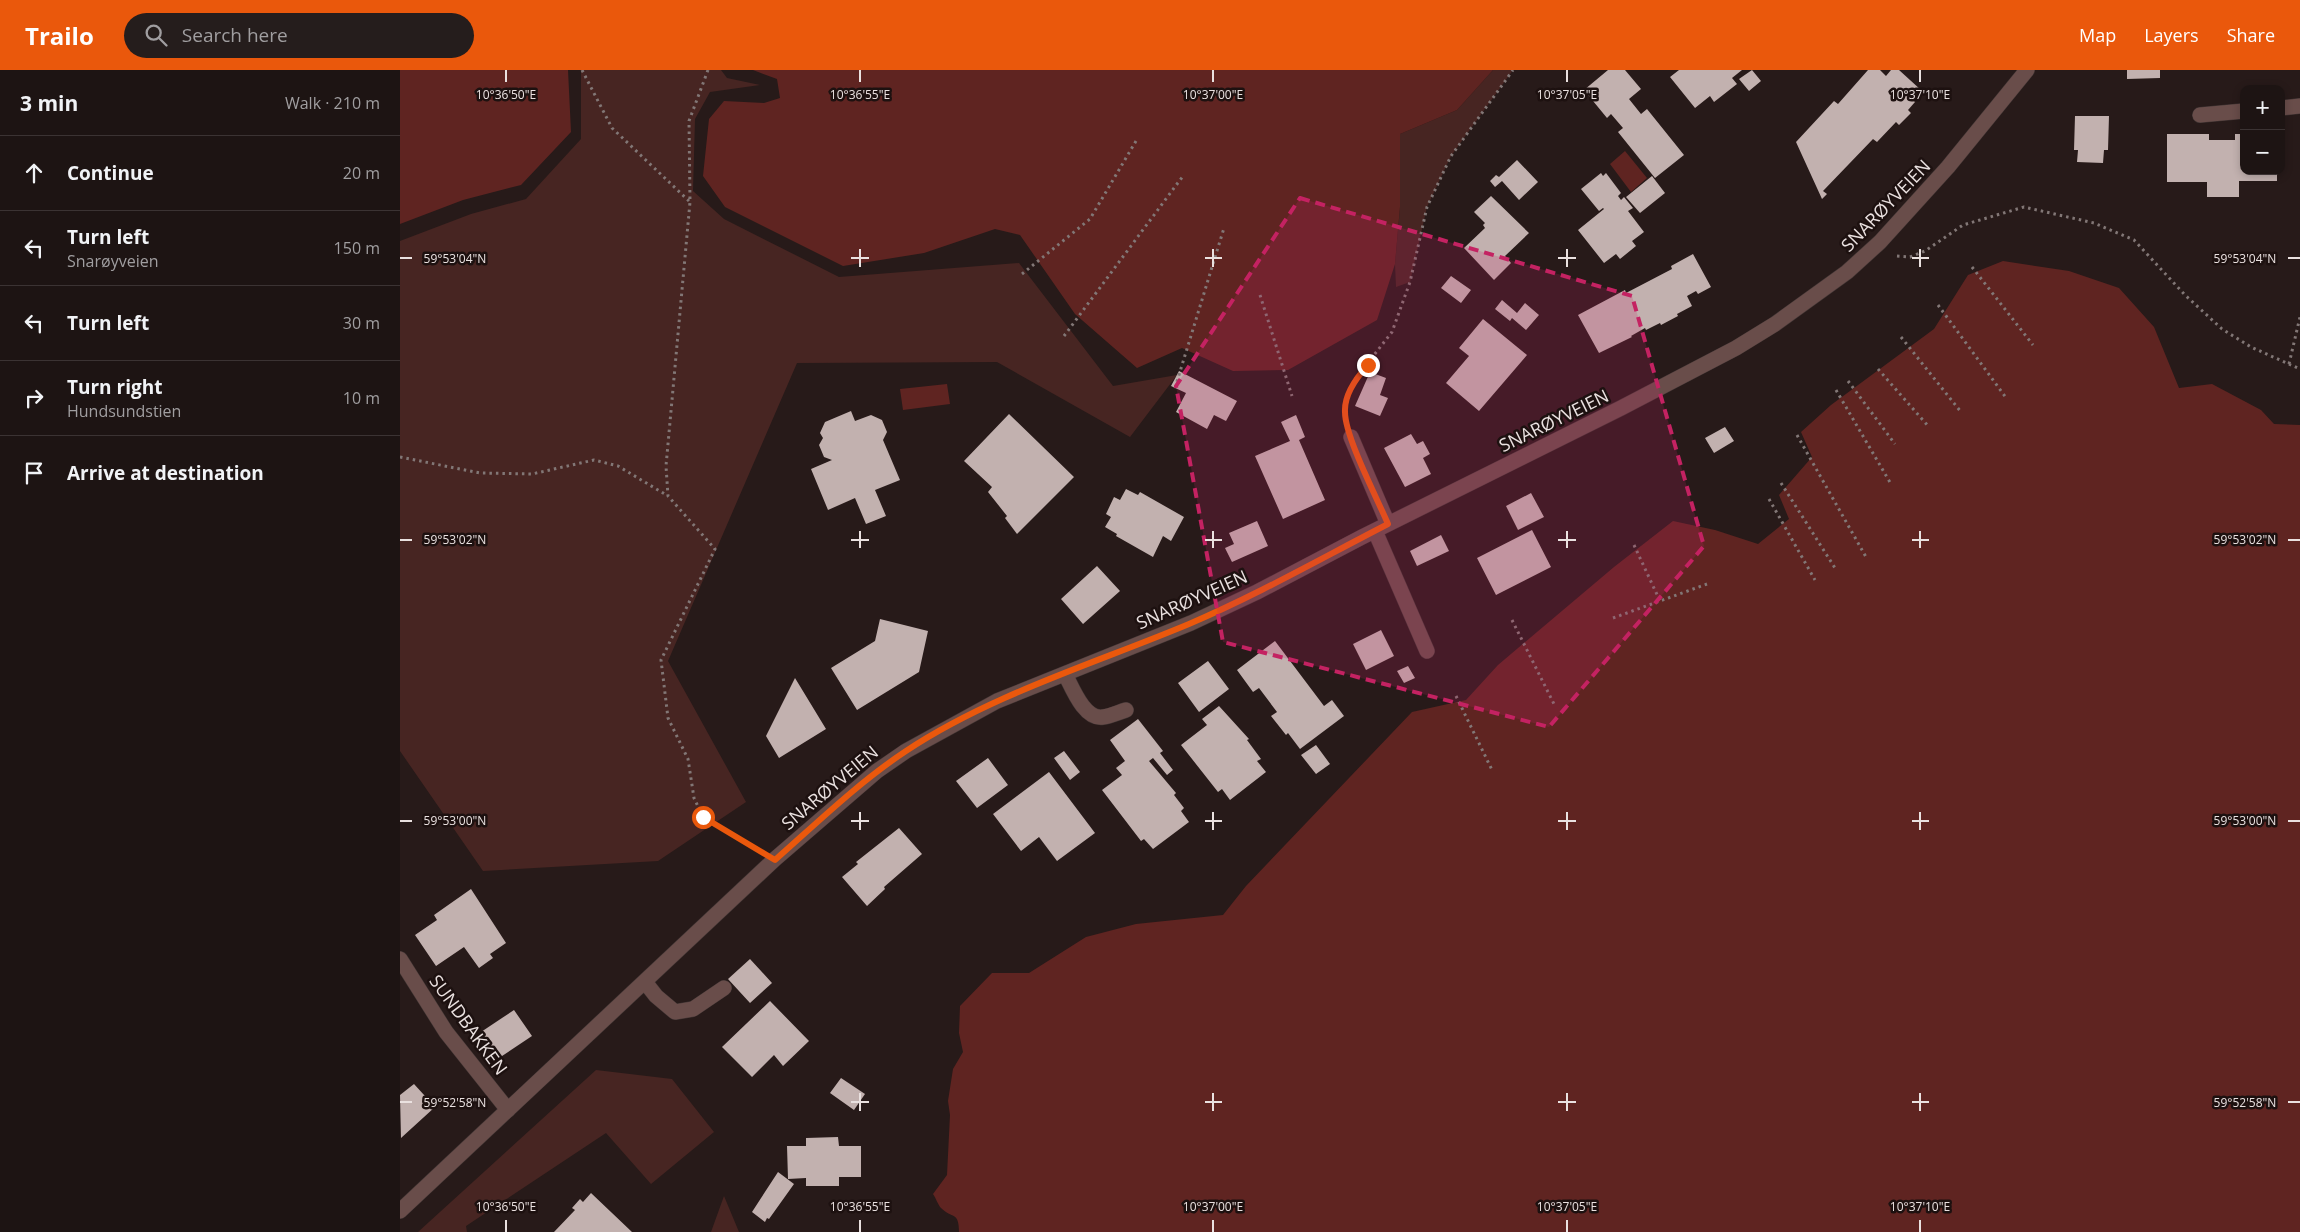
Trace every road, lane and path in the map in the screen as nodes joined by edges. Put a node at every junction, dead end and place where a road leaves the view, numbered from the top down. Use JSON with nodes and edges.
{"nodes":[{"id":1,"x":582,"y":70,"type":"edge"},
{"id":2,"x":708,"y":70,"type":"edge"},
{"id":3,"x":1513,"y":70,"type":"edge"},
{"id":4,"x":2028,"y":70,"type":"edge"},
{"id":5,"x":2300,"y":106,"type":"edge"},
{"id":6,"x":2285,"y":108,"type":"edge"},
{"id":7,"x":2240,"y":111,"type":"edge"},
{"id":8,"x":2200,"y":115,"type":"dead end"},
{"id":9,"x":1136,"y":141,"type":"dead end"},
{"id":10,"x":1183,"y":176,"type":"dead end"},
{"id":11,"x":690,"y":202,"type":"junction"},
{"id":12,"x":1224,"y":228,"type":"dead end"},
{"id":13,"x":1895,"y":255,"type":"dead end"},
{"id":14,"x":1972,"y":267,"type":"dead end"},
{"id":15,"x":1022,"y":274,"type":"dead end"},
{"id":16,"x":1260,"y":295,"type":"dead end"},
{"id":17,"x":1938,"y":306,"type":"dead end"},
{"id":18,"x":2300,"y":317,"type":"edge"},
{"id":19,"x":1064,"y":336,"type":"dead end"},
{"id":20,"x":1901,"y":337,"type":"dead end"},
{"id":21,"x":2034,"y":346,"type":"dead end"},
{"id":22,"x":2288,"y":364,"type":"junction"},
{"id":23,"x":1878,"y":369,"type":"dead end"},
{"id":24,"x":2300,"y":369,"type":"edge"},
{"id":25,"x":1848,"y":382,"type":"dead end"},
{"id":26,"x":1175,"y":388,"type":"dead end"},
{"id":27,"x":1836,"y":390,"type":"dead end"},
{"id":28,"x":1292,"y":396,"type":"dead end"},
{"id":29,"x":2007,"y":399,"type":"dead end"},
{"id":30,"x":1961,"y":412,"type":"dead end"},
{"id":31,"x":1929,"y":427,"type":"dead end"},
{"id":32,"x":1797,"y":435,"type":"dead end"},
{"id":33,"x":1351,"y":437,"type":"joint"},
{"id":34,"x":1895,"y":444,"type":"dead end"},
{"id":35,"x":400,"y":457,"type":"edge"},
{"id":36,"x":1780,"y":483,"type":"dead end"},
{"id":37,"x":1891,"y":484,"type":"dead end"},
{"id":38,"x":668,"y":496,"type":"junction"},
{"id":39,"x":1768,"y":499,"type":"dead end"},
{"id":40,"x":1382,"y":528,"type":"junction"},
{"id":41,"x":1634,"y":545,"type":"dead end"},
{"id":42,"x":1866,"y":557,"type":"dead end"},
{"id":43,"x":1835,"y":568,"type":"dead end"},
{"id":44,"x":1815,"y":580,"type":"dead end"},
{"id":45,"x":1708,"y":584,"type":"dead end"},
{"id":46,"x":1660,"y":601,"type":"junction"},
{"id":47,"x":1612,"y":618,"type":"dead end"},
{"id":48,"x":1512,"y":620,"type":"dead end"},
{"id":49,"x":1428,"y":651,"type":"dead end"},
{"id":50,"x":1065,"y":674,"type":"junction"},
{"id":51,"x":1456,"y":696,"type":"dead end"},
{"id":52,"x":1555,"y":706,"type":"dead end"},
{"id":53,"x":1126,"y":710,"type":"dead end"},
{"id":54,"x":1493,"y":772,"type":"dead end"},
{"id":55,"x":775,"y":860,"type":"junction"},
{"id":56,"x":400,"y":959,"type":"edge"},
{"id":57,"x":645,"y":982,"type":"junction"},
{"id":58,"x":724,"y":988,"type":"dead end"},
{"id":59,"x":508,"y":1110,"type":"junction"},
{"id":60,"x":400,"y":1210,"type":"edge"}],
"edges":[{"from":1,"to":11,"type":"path"},
{"from":2,"to":11,"type":"path"},
{"from":3,"to":33,"type":"path"},
{"from":4,"to":40,"type":"street","name":"SNARØYVEIEN"},
{"from":5,"to":6,"type":"street"},
{"from":7,"to":8,"type":"street"},
{"from":9,"to":15,"type":"path"},
{"from":10,"to":19,"type":"path"},
{"from":11,"to":38,"type":"path"},
{"from":12,"to":26,"type":"path"},
{"from":13,"to":22,"type":"path"},
{"from":14,"to":21,"type":"path"},
{"from":16,"to":28,"type":"path"},
{"from":17,"to":29,"type":"path"},
{"from":18,"to":22,"type":"path"},
{"from":20,"to":30,"type":"path"},
{"from":22,"to":24,"type":"path"},
{"from":23,"to":31,"type":"path"},
{"from":25,"to":34,"type":"path"},
{"from":27,"to":37,"type":"path"},
{"from":32,"to":42,"type":"path"},
{"from":33,"to":40,"type":"street"},
{"from":35,"to":38,"type":"path"},
{"from":36,"to":43,"type":"path"},
{"from":38,"to":55,"type":"path"},
{"from":39,"to":44,"type":"path"},
{"from":40,"to":49,"type":"street"},
{"from":40,"to":50,"type":"street","name":"SNARØYVEIEN"},
{"from":41,"to":46,"type":"path"},
{"from":45,"to":46,"type":"path"},
{"from":46,"to":47,"type":"path"},
{"from":48,"to":52,"type":"path"},
{"from":50,"to":53,"type":"street"},
{"from":50,"to":55,"type":"street","name":"SNARØYVEIEN"},
{"from":51,"to":54,"type":"path"},
{"from":55,"to":57,"type":"street","name":"SNARØYVEIEN"},
{"from":56,"to":59,"type":"street","name":"SUNDBAKKEN"},
{"from":57,"to":58,"type":"street"},
{"from":57,"to":59,"type":"street","name":"SNARØYVEIEN"},
{"from":59,"to":60,"type":"street","name":"SNARØYVEIEN"}]}
